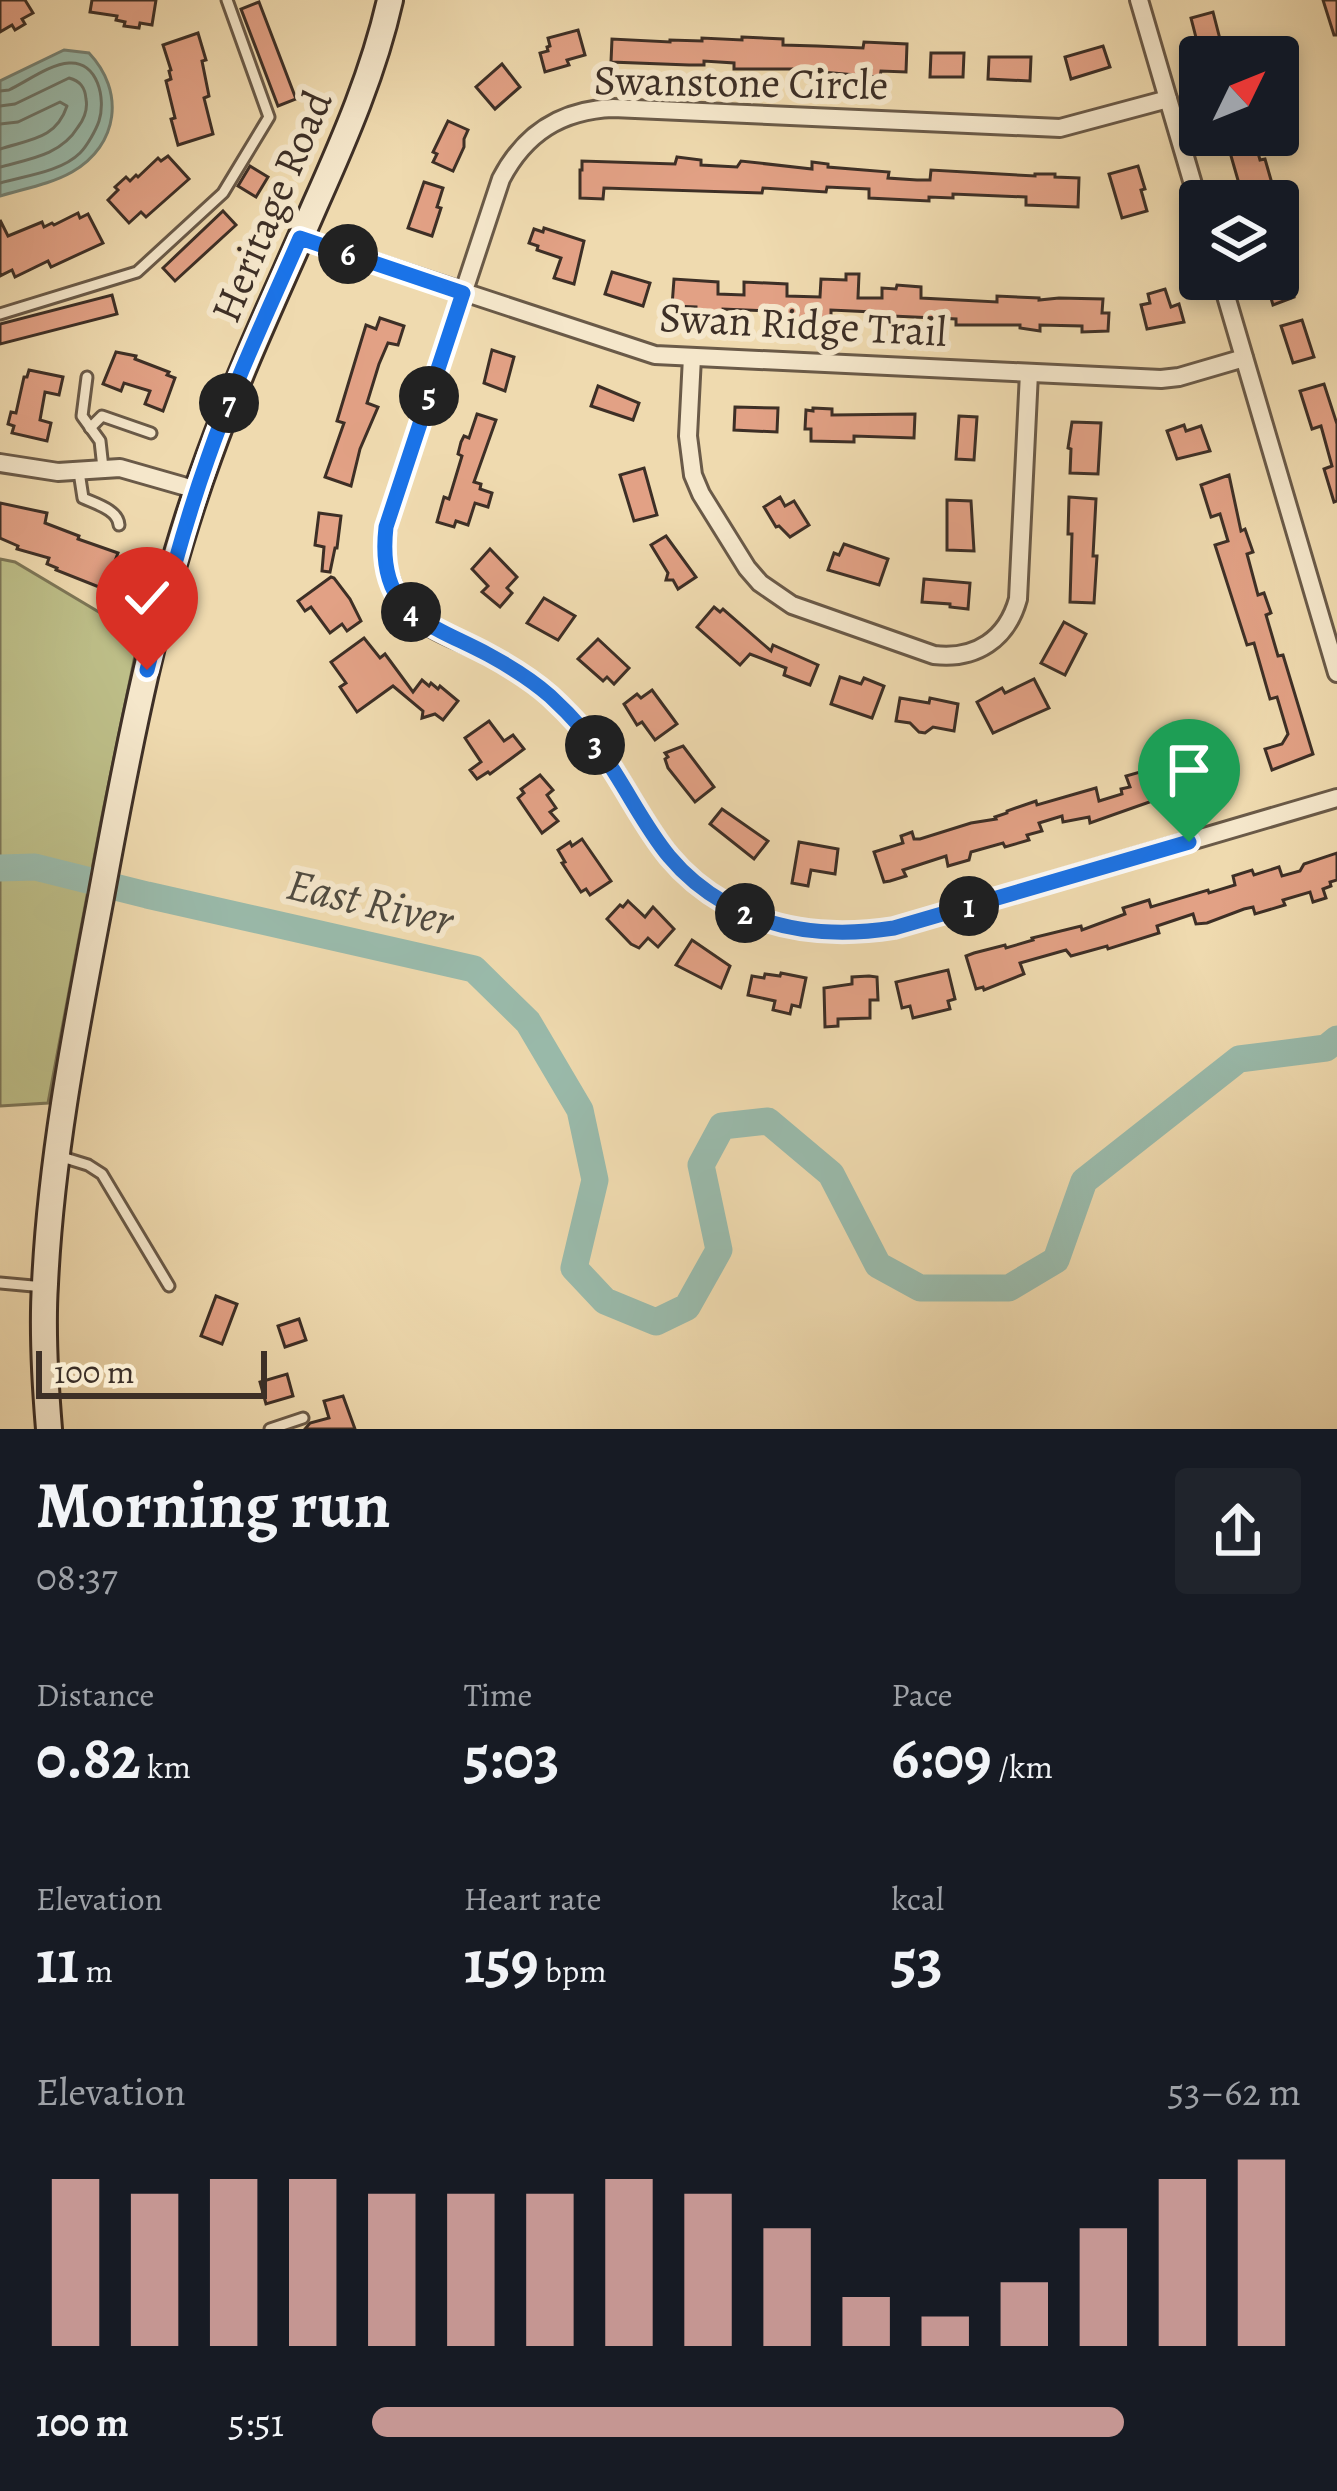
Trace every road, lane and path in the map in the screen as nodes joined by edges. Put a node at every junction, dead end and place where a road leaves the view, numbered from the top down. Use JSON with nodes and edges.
{"nodes":[{"id":1,"x":227,"y":0,"type":"edge"},
{"id":2,"x":390,"y":0,"type":"edge"},
{"id":3,"x":1139,"y":0,"type":"edge"},
{"id":4,"x":1168,"y":99,"type":"junction"},
{"id":5,"x":1192,"y":180,"type":"edge"},
{"id":6,"x":300,"y":238,"type":"junction"},
{"id":7,"x":463,"y":293,"type":"junction"},
{"id":8,"x":1227,"y":300,"type":"edge"},
{"id":9,"x":0,"y":314,"type":"edge"},
{"id":10,"x":692,"y":357,"type":"junction"},
{"id":11,"x":1244,"y":358,"type":"junction"},
{"id":12,"x":1029,"y":373,"type":"junction"},
{"id":13,"x":87,"y":377,"type":"dead end"},
{"id":14,"x":90,"y":428,"type":"junction"},
{"id":15,"x":151,"y":433,"type":"dead end"},
{"id":16,"x":0,"y":463,"type":"edge"},
{"id":17,"x":103,"y":468,"type":"junction"},
{"id":18,"x":79,"y":472,"type":"junction"},
{"id":19,"x":196,"y":490,"type":"junction"},
{"id":20,"x":119,"y":525,"type":"dead end"},
{"id":21,"x":1337,"y":673,"type":"edge"},
{"id":22,"x":1337,"y":798,"type":"edge"},
{"id":23,"x":56,"y":1156,"type":"junction"},
{"id":24,"x":0,"y":1283,"type":"edge"},
{"id":25,"x":169,"y":1286,"type":"dead end"},
{"id":26,"x":44,"y":1287,"type":"junction"},
{"id":27,"x":303,"y":1418,"type":"dead end"},
{"id":28,"x":49,"y":1429,"type":"edge"},
{"id":29,"x":270,"y":1429,"type":"edge"}],
"edges":[{"from":1,"to":9,"type":"lane"},
{"from":2,"to":6,"type":"main road","name":"Heritage Road"},
{"from":3,"to":4,"type":"street"},
{"from":4,"to":5,"type":"street"},
{"from":4,"to":7,"type":"street","name":"Swanstone Circle"},
{"from":6,"to":7,"type":"street","name":"Swan Ridge Trail"},
{"from":6,"to":19,"type":"main road","name":"Heritage Road"},
{"from":7,"to":10,"type":"street","name":"Swan Ridge Trail"},
{"from":7,"to":22,"type":"street","name":"Swanstone Circle"},
{"from":8,"to":11,"type":"street"},
{"from":10,"to":12,"type":"street","name":"Swan Ridge Trail"},
{"from":10,"to":12,"type":"street"},
{"from":11,"to":12,"type":"street","name":"Swan Ridge Trail"},
{"from":11,"to":21,"type":"street"},
{"from":13,"to":14,"type":"lane"},
{"from":14,"to":15,"type":"lane"},
{"from":14,"to":17,"type":"lane"},
{"from":16,"to":18,"type":"street"},
{"from":17,"to":18,"type":"street"},
{"from":17,"to":19,"type":"street"},
{"from":18,"to":20,"type":"lane"},
{"from":19,"to":23,"type":"main road","name":"Heritage Road"},
{"from":23,"to":25,"type":"lane"},
{"from":23,"to":26,"type":"main road","name":"Heritage Road"},
{"from":24,"to":26,"type":"lane"},
{"from":26,"to":28,"type":"main road","name":"Heritage Road"},
{"from":27,"to":29,"type":"lane"}]}
